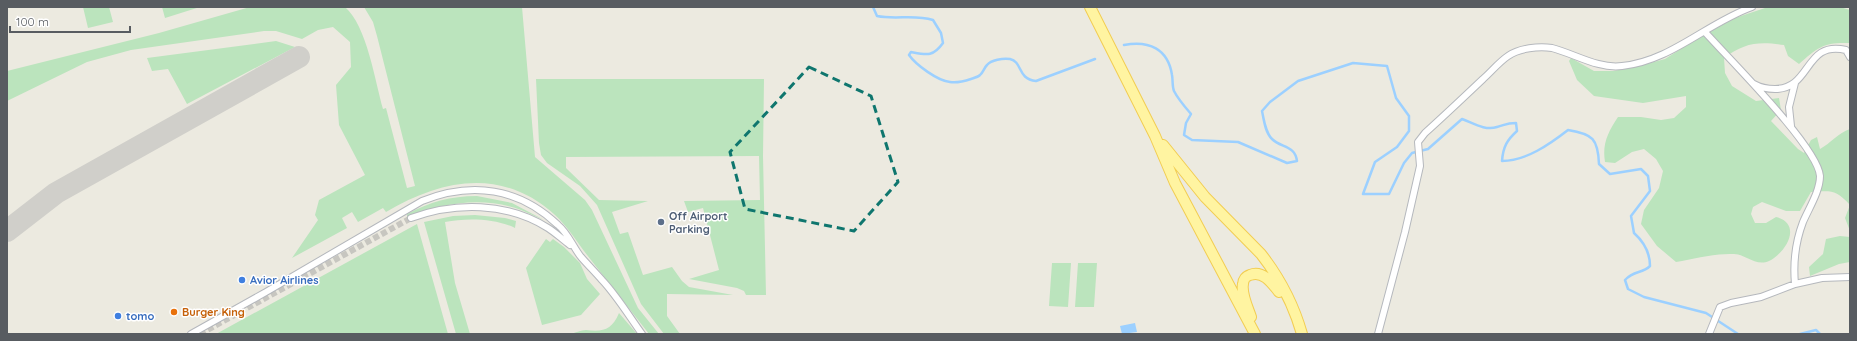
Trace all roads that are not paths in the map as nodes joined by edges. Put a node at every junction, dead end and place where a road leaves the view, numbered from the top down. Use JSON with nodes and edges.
{"nodes":[{"id":1,"x":1090,"y":7,"type":"edge"},
{"id":2,"x":1752,"y":7,"type":"edge"},
{"id":3,"x":1705,"y":32,"type":"junction"},
{"id":4,"x":1850,"y":57,"type":"edge"},
{"id":5,"x":1748,"y":80,"type":"junction"},
{"id":6,"x":1795,"y":83,"type":"junction"},
{"id":7,"x":1791,"y":126,"type":"junction"},
{"id":8,"x":1155,"y":136,"type":"junction"},
{"id":9,"x":411,"y":218,"type":"tunnel mouth"},
{"id":10,"x":574,"y":249,"type":"junction"},
{"id":11,"x":1850,"y":277,"type":"edge"},
{"id":12,"x":1795,"y":284,"type":"junction"},
{"id":13,"x":1294,"y":311,"type":"junction"},
{"id":14,"x":191,"y":334,"type":"edge"},
{"id":15,"x":642,"y":334,"type":"edge"},
{"id":16,"x":1255,"y":334,"type":"edge"},
{"id":17,"x":1302,"y":334,"type":"edge"},
{"id":18,"x":1378,"y":334,"type":"edge"},
{"id":19,"x":1709,"y":334,"type":"edge"}],
"edges":[{"from":1,"to":8,"type":"main road"},
{"from":2,"to":3,"type":"street"},
{"from":3,"to":5,"type":"street"},
{"from":3,"to":18,"type":"street"},
{"from":4,"to":6,"type":"street"},
{"from":5,"to":6,"type":"street"},
{"from":5,"to":7,"type":"street"},
{"from":6,"to":7,"type":"street"},
{"from":7,"to":12,"type":"street"},
{"from":8,"to":13,"type":"main road"},
{"from":8,"to":16,"type":"main road"},
{"from":9,"to":10,"type":"street"},
{"from":10,"to":14,"type":"street"},
{"from":10,"to":15,"type":"street"},
{"from":11,"to":12,"type":"street"},
{"from":12,"to":19,"type":"street"},
{"from":13,"to":16,"type":"main road"},
{"from":13,"to":17,"type":"main road"}]}
